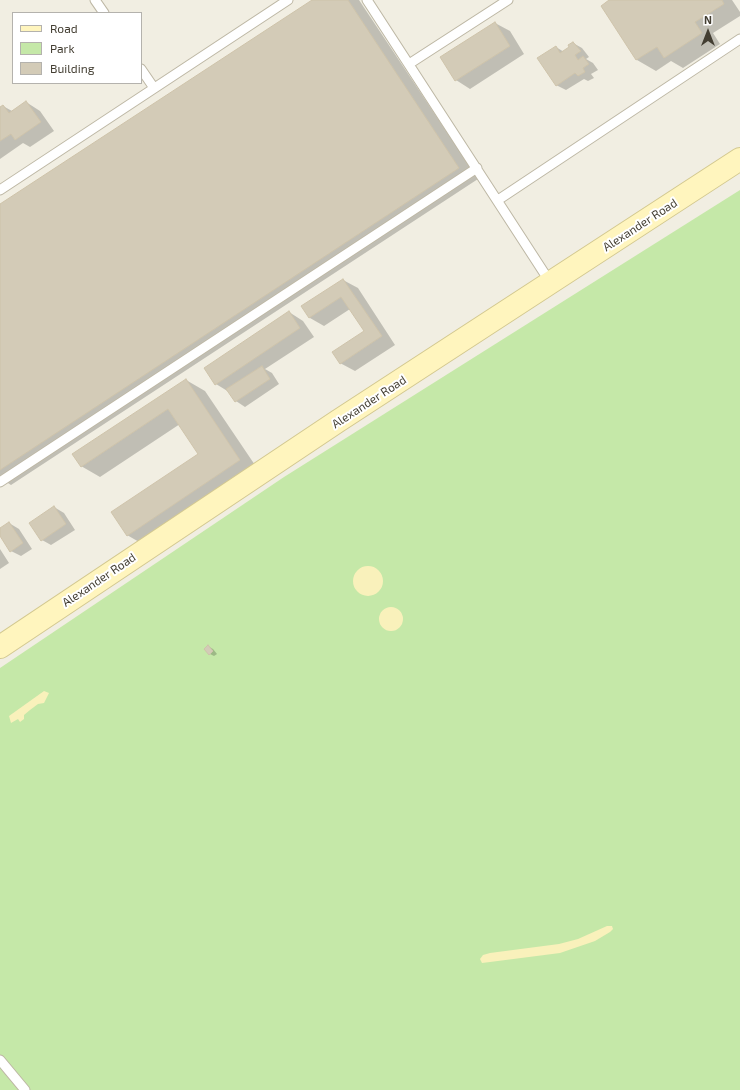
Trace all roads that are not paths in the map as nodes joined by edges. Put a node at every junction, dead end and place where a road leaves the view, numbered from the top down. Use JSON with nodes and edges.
{"nodes":[{"id":1,"x":95,"y":0,"type":"edge"},
{"id":2,"x":288,"y":0,"type":"edge"},
{"id":3,"x":367,"y":0,"type":"edge"},
{"id":4,"x":508,"y":0,"type":"edge"},
{"id":5,"x":103,"y":12,"type":"edge"},
{"id":6,"x":740,"y":39,"type":"edge"},
{"id":7,"x":409,"y":64,"type":"junction"},
{"id":8,"x":142,"y":70,"type":"edge"},
{"id":9,"x":154,"y":88,"type":"junction"},
{"id":10,"x":740,"y":159,"type":"edge"},
{"id":11,"x":478,"y":168,"type":"junction"},
{"id":12,"x":0,"y":190,"type":"edge"},
{"id":13,"x":498,"y":200,"type":"junction"},
{"id":14,"x":551,"y":284,"type":"junction"},
{"id":15,"x":0,"y":482,"type":"edge"},
{"id":16,"x":0,"y":647,"type":"edge"},
{"id":17,"x":0,"y":1060,"type":"edge"},
{"id":18,"x":25,"y":1090,"type":"edge"}],
"edges":[{"from":1,"to":5,"type":"lane"},
{"from":2,"to":9,"type":"lane"},
{"from":3,"to":7,"type":"lane"},
{"from":4,"to":7,"type":"lane"},
{"from":6,"to":13,"type":"lane"},
{"from":7,"to":11,"type":"lane"},
{"from":8,"to":9,"type":"lane"},
{"from":9,"to":12,"type":"lane"},
{"from":10,"to":14,"type":"street","name":"Alexander Road"},
{"from":11,"to":13,"type":"lane"},
{"from":11,"to":15,"type":"lane"},
{"from":13,"to":14,"type":"lane"},
{"from":14,"to":16,"type":"street","name":"Alexander Road"},
{"from":17,"to":18,"type":"lane"}]}
